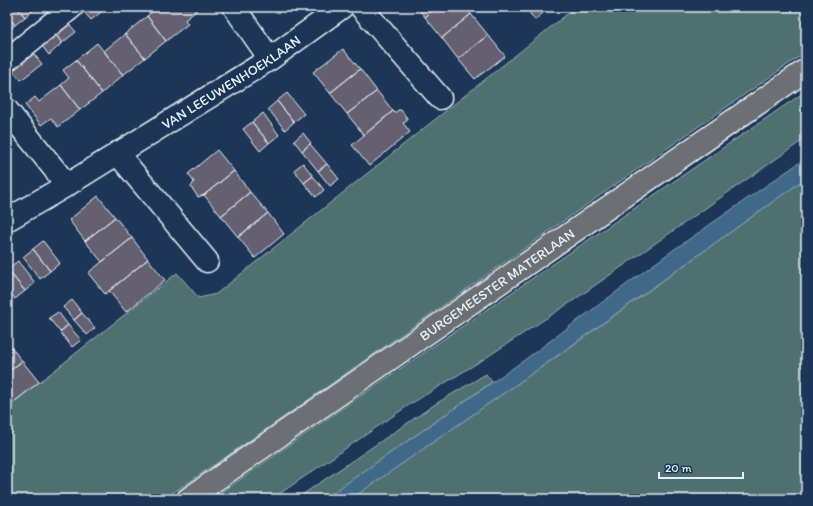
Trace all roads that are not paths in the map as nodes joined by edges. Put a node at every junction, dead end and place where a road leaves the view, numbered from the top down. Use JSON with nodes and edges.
{"nodes":[{"id":1,"x":234,"y":7,"type":"edge"},
{"id":2,"x":342,"y":7,"type":"edge"},
{"id":3,"x":361,"y":7,"type":"edge"},
{"id":4,"x":71,"y":8,"type":"edge"},
{"id":5,"x":270,"y":59,"type":"junction"},
{"id":6,"x":7,"y":60,"type":"edge"},
{"id":7,"x":806,"y":70,"type":"edge"},
{"id":8,"x":440,"y":98,"type":"dead end"},
{"id":9,"x":7,"y":110,"type":"edge"},
{"id":10,"x":118,"y":153,"type":"junction"},
{"id":11,"x":66,"y":185,"type":"junction"},
{"id":12,"x":7,"y":220,"type":"edge"},
{"id":13,"x":207,"y":261,"type":"dead end"},
{"id":14,"x":188,"y":499,"type":"edge"}],
"edges":[{"from":1,"to":5,"type":"street"},
{"from":2,"to":5,"type":"street","name":"VAN LEEUWENHOEKLAAN"},
{"from":3,"to":8,"type":"street"},
{"from":4,"to":6,"type":"street"},
{"from":5,"to":10,"type":"street","name":"VAN LEEUWENHOEKLAAN"},
{"from":7,"to":14,"type":"main road","name":"BURGEMEESTER MATERLAAN"},
{"from":9,"to":11,"type":"street"},
{"from":10,"to":11,"type":"street","name":"VAN LEEUWENHOEKLAAN"},
{"from":10,"to":13,"type":"street"},
{"from":11,"to":12,"type":"street","name":"VAN LEEUWENHOEKLAAN"}]}
